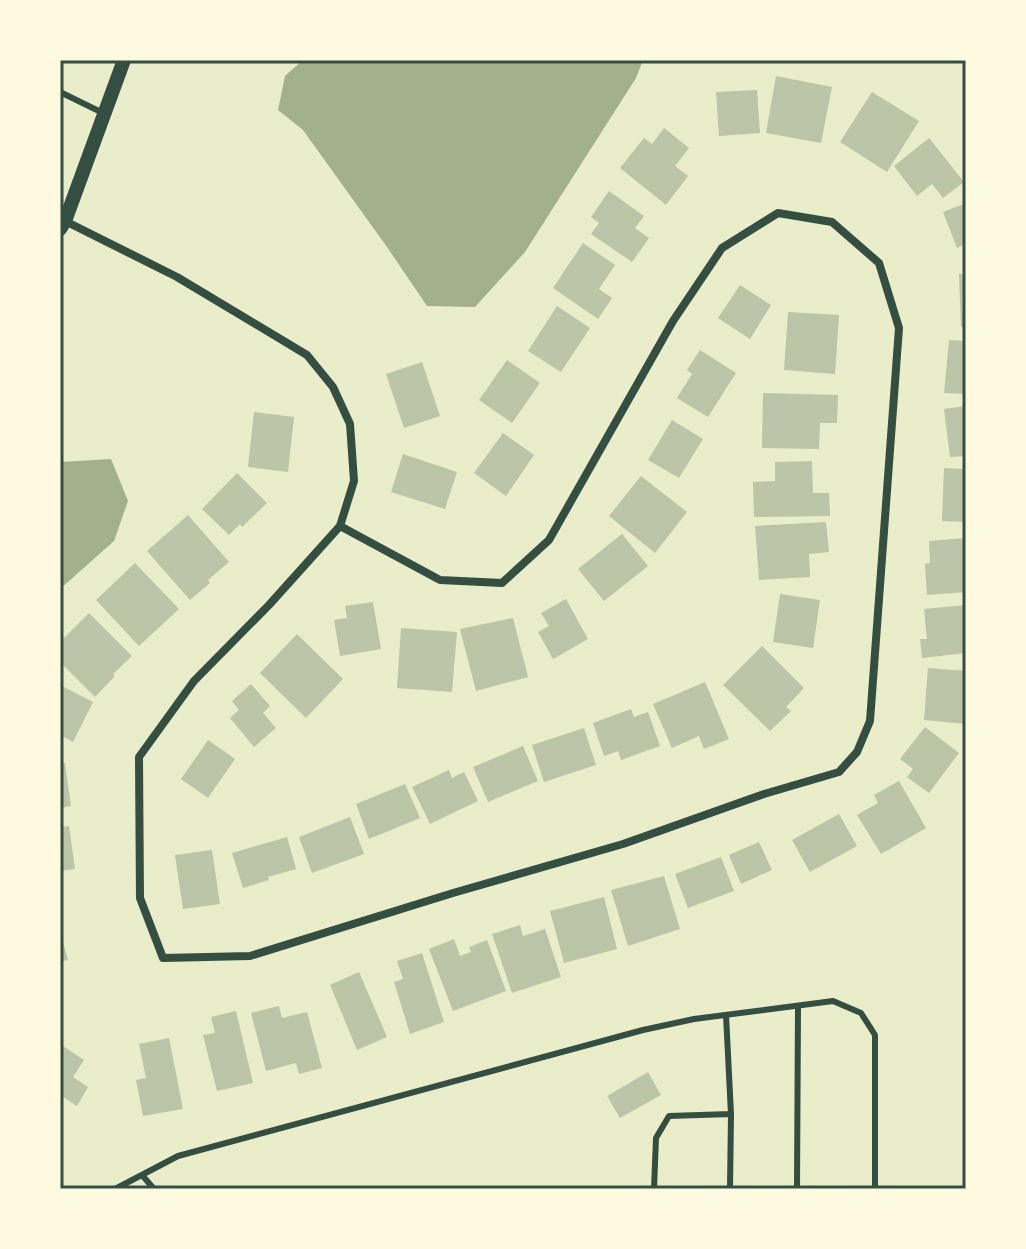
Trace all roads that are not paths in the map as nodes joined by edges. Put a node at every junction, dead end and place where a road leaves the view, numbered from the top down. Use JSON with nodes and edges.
{"nodes":[{"id":1,"x":124,"y":60,"type":"edge"},
{"id":2,"x":60,"y":92,"type":"edge"},
{"id":3,"x":104,"y":114,"type":"junction"},
{"id":4,"x":62,"y":225,"type":"edge"},
{"id":5,"x":340,"y":526,"type":"junction"},
{"id":6,"x":798,"y":1006,"type":"junction"},
{"id":7,"x":726,"y":1015,"type":"junction"},
{"id":8,"x":731,"y":1114,"type":"junction"},
{"id":9,"x":142,"y":1175,"type":"junction"},
{"id":10,"x":115,"y":1189,"type":"edge"},
{"id":11,"x":154,"y":1189,"type":"edge"},
{"id":12,"x":654,"y":1189,"type":"edge"},
{"id":13,"x":730,"y":1189,"type":"edge"},
{"id":14,"x":797,"y":1189,"type":"edge"},
{"id":15,"x":875,"y":1189,"type":"edge"}],
"edges":[{"from":1,"to":3,"type":"street"},
{"from":2,"to":3,"type":"lane"},
{"from":3,"to":4,"type":"street"},
{"from":4,"to":5,"type":"street"},
{"from":5,"to":5,"type":"street"},
{"from":6,"to":7,"type":"lane"},
{"from":6,"to":14,"type":"lane"},
{"from":6,"to":15,"type":"lane"},
{"from":7,"to":8,"type":"lane"},
{"from":7,"to":9,"type":"lane"},
{"from":8,"to":12,"type":"lane"},
{"from":8,"to":13,"type":"lane"},
{"from":9,"to":10,"type":"lane"},
{"from":9,"to":11,"type":"lane"}]}
